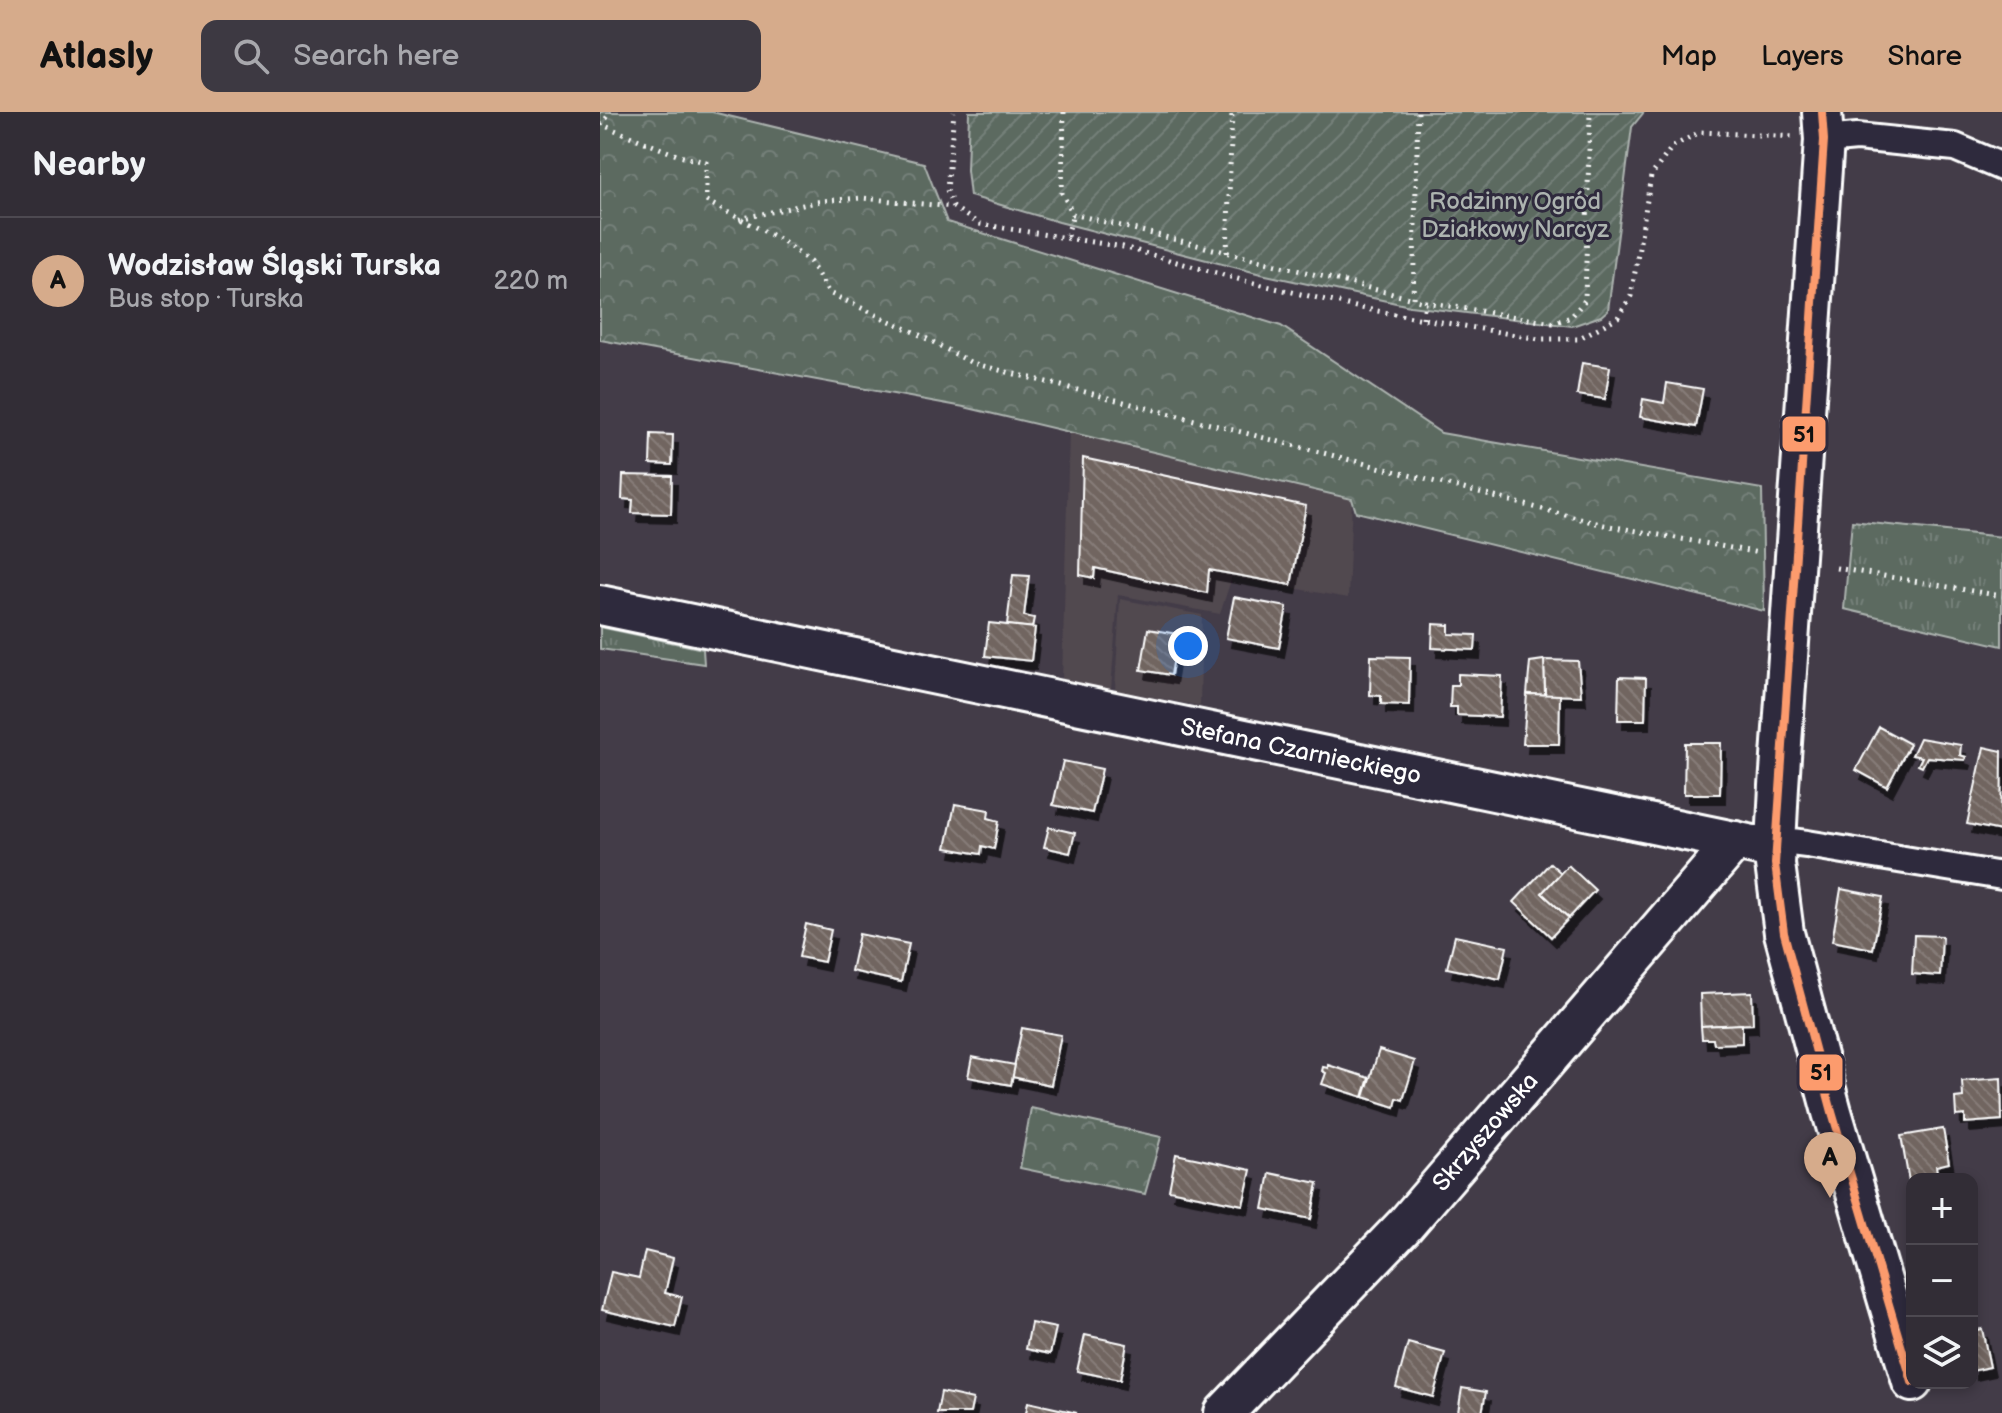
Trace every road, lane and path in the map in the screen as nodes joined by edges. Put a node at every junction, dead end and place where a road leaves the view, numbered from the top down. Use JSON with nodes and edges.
{"nodes":[{"id":1,"x":611,"y":112,"type":"edge"},
{"id":2,"x":954,"y":112,"type":"edge"},
{"id":3,"x":1064,"y":112,"type":"edge"},
{"id":4,"x":1232,"y":112,"type":"edge"},
{"id":5,"x":1418,"y":112,"type":"edge"},
{"id":6,"x":1590,"y":112,"type":"edge"},
{"id":7,"x":600,"y":117,"type":"edge"},
{"id":8,"x":601,"y":124,"type":"edge"},
{"id":9,"x":1823,"y":126,"type":"edge"},
{"id":10,"x":2002,"y":167,"type":"edge"},
{"id":11,"x":953,"y":207,"type":"junction"},
{"id":12,"x":1073,"y":214,"type":"junction"},
{"id":13,"x":738,"y":219,"type":"junction"},
{"id":14,"x":1067,"y":237,"type":"junction"},
{"id":15,"x":1227,"y":253,"type":"junction"},
{"id":16,"x":1413,"y":299,"type":"junction"},
{"id":17,"x":1425,"y":302,"type":"junction"},
{"id":18,"x":1423,"y":318,"type":"junction"},
{"id":19,"x":1759,"y":553,"type":"dead end"},
{"id":20,"x":1836,"y":568,"type":"dead end"},
{"id":21,"x":2002,"y":596,"type":"edge"},
{"id":22,"x":600,"y":605,"type":"edge"},
{"id":23,"x":1735,"y":841,"type":"junction"},
{"id":24,"x":1775,"y":845,"type":"junction"},
{"id":25,"x":2002,"y":876,"type":"edge"},
{"id":26,"x":1906,"y":1362,"type":"edge"},
{"id":27,"x":1914,"y":1389,"type":"edge"},
{"id":28,"x":1224,"y":1413,"type":"edge"},
{"id":29,"x":1921,"y":1413,"type":"edge"}],
"edges":[{"from":1,"to":8,"type":"path"},
{"from":2,"to":11,"type":"path"},
{"from":3,"to":12,"type":"path"},
{"from":4,"to":15,"type":"path"},
{"from":5,"to":16,"type":"path"},
{"from":6,"to":17,"type":"path"},
{"from":7,"to":8,"type":"path"},
{"from":8,"to":13,"type":"path"},
{"from":9,"to":10,"type":"street"},
{"from":9,"to":18,"type":"path"},
{"from":9,"to":24,"type":"street"},
{"from":11,"to":13,"type":"path"},
{"from":11,"to":14,"type":"path"},
{"from":12,"to":14,"type":"path"},
{"from":12,"to":15,"type":"path"},
{"from":13,"to":19,"type":"path"},
{"from":14,"to":18,"type":"path"},
{"from":15,"to":16,"type":"path"},
{"from":16,"to":17,"type":"path"},
{"from":17,"to":18,"type":"path"},
{"from":20,"to":21,"type":"path"},
{"from":22,"to":23,"type":"street","name":"Stefana Czarnieckiego"},
{"from":23,"to":24,"type":"street","name":"Stefana Czarnieckiego"},
{"from":23,"to":28,"type":"street","name":"Skrzyszowska"},
{"from":24,"to":25,"type":"street","name":"Stefana Czarnieckiego"},
{"from":24,"to":26,"type":"street"},
{"from":27,"to":29,"type":"street"}]}
